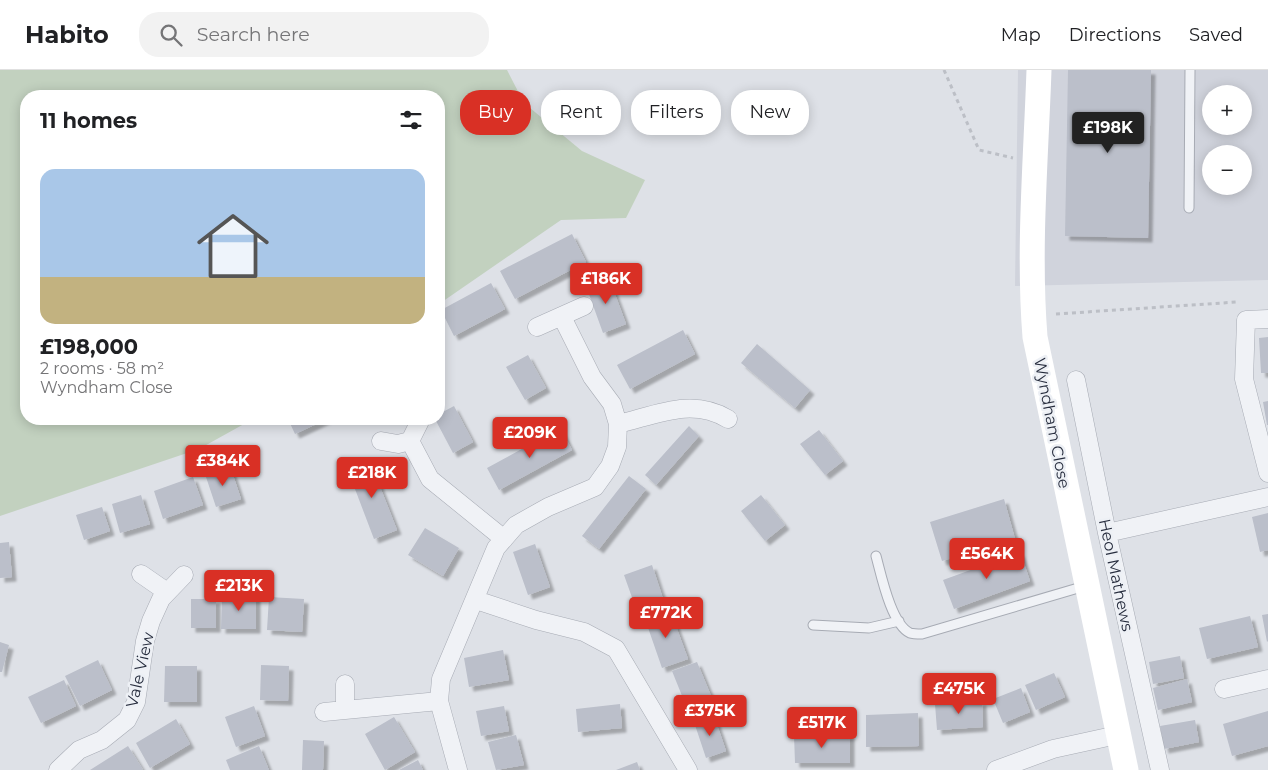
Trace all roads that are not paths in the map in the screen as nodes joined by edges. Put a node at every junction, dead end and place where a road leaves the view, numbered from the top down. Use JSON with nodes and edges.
{"nodes":[{"id":1,"x":1039,"y":70,"type":"edge"},
{"id":2,"x":1190,"y":70,"type":"edge"},
{"id":3,"x":1189,"y":208,"type":"dead end"},
{"id":4,"x":584,"y":306,"type":"dead end"},
{"id":5,"x":562,"y":317,"type":"junction"},
{"id":6,"x":1268,"y":319,"type":"edge"},
{"id":7,"x":537,"y":327,"type":"dead end"},
{"id":8,"x":1076,"y":380,"type":"dead end"},
{"id":9,"x":728,"y":419,"type":"dead end"},
{"id":10,"x":618,"y":424,"type":"junction"},
{"id":11,"x":418,"y":425,"type":"edge"},
{"id":12,"x":381,"y":441,"type":"dead end"},
{"id":13,"x":410,"y":441,"type":"junction"},
{"id":14,"x":1268,"y":473,"type":"edge"},
{"id":15,"x":1268,"y":497,"type":"edge"},
{"id":16,"x":1107,"y":533,"type":"junction"},
{"id":17,"x":504,"y":539,"type":"junction"},
{"id":18,"x":876,"y":556,"type":"dead end"},
{"id":19,"x":140,"y":574,"type":"dead end"},
{"id":20,"x":184,"y":575,"type":"dead end"},
{"id":21,"x":1086,"y":586,"type":"junction"},
{"id":22,"x":167,"y":592,"type":"junction"},
{"id":23,"x":476,"y":600,"type":"junction"},
{"id":24,"x":899,"y":621,"type":"junction"},
{"id":25,"x":813,"y":625,"type":"dead end"},
{"id":26,"x":1268,"y":679,"type":"edge"},
{"id":27,"x":345,"y":684,"type":"dead end"},
{"id":28,"x":1224,"y":689,"type":"dead end"},
{"id":29,"x":440,"y":701,"type":"junction"},
{"id":30,"x":345,"y":710,"type":"junction"},
{"id":31,"x":324,"y":712,"type":"dead end"},
{"id":32,"x":1117,"y":735,"type":"junction"},
{"id":33,"x":58,"y":770,"type":"edge"},
{"id":34,"x":458,"y":770,"type":"edge"},
{"id":35,"x":688,"y":770,"type":"edge"},
{"id":36,"x":996,"y":770,"type":"edge"},
{"id":37,"x":1126,"y":770,"type":"edge"},
{"id":38,"x":1160,"y":770,"type":"edge"}],
"edges":[{"from":1,"to":21,"type":"street","name":"Wyndham Close"},
{"from":2,"to":3,"type":"lane"},
{"from":4,"to":5,"type":"street"},
{"from":5,"to":7,"type":"street"},
{"from":5,"to":10,"type":"street"},
{"from":6,"to":14,"type":"street"},
{"from":8,"to":16,"type":"street","name":"Heol Mathews"},
{"from":9,"to":10,"type":"street"},
{"from":10,"to":17,"type":"street"},
{"from":11,"to":13,"type":"street"},
{"from":12,"to":13,"type":"street"},
{"from":13,"to":17,"type":"street"},
{"from":15,"to":16,"type":"street"},
{"from":16,"to":38,"type":"street","name":"Heol Mathews"},
{"from":17,"to":23,"type":"street"},
{"from":18,"to":24,"type":"lane"},
{"from":19,"to":22,"type":"street"},
{"from":20,"to":22,"type":"street","name":"Vale View"},
{"from":21,"to":24,"type":"lane"},
{"from":21,"to":32,"type":"street","name":"Wyndham Close"},
{"from":22,"to":33,"type":"street","name":"Vale View"},
{"from":23,"to":29,"type":"street"},
{"from":23,"to":35,"type":"street"},
{"from":24,"to":25,"type":"lane"},
{"from":26,"to":28,"type":"street"},
{"from":27,"to":30,"type":"street"},
{"from":29,"to":30,"type":"street"},
{"from":29,"to":34,"type":"street"},
{"from":30,"to":31,"type":"street"},
{"from":32,"to":36,"type":"street"},
{"from":32,"to":37,"type":"street","name":"Wyndham Close"}]}
